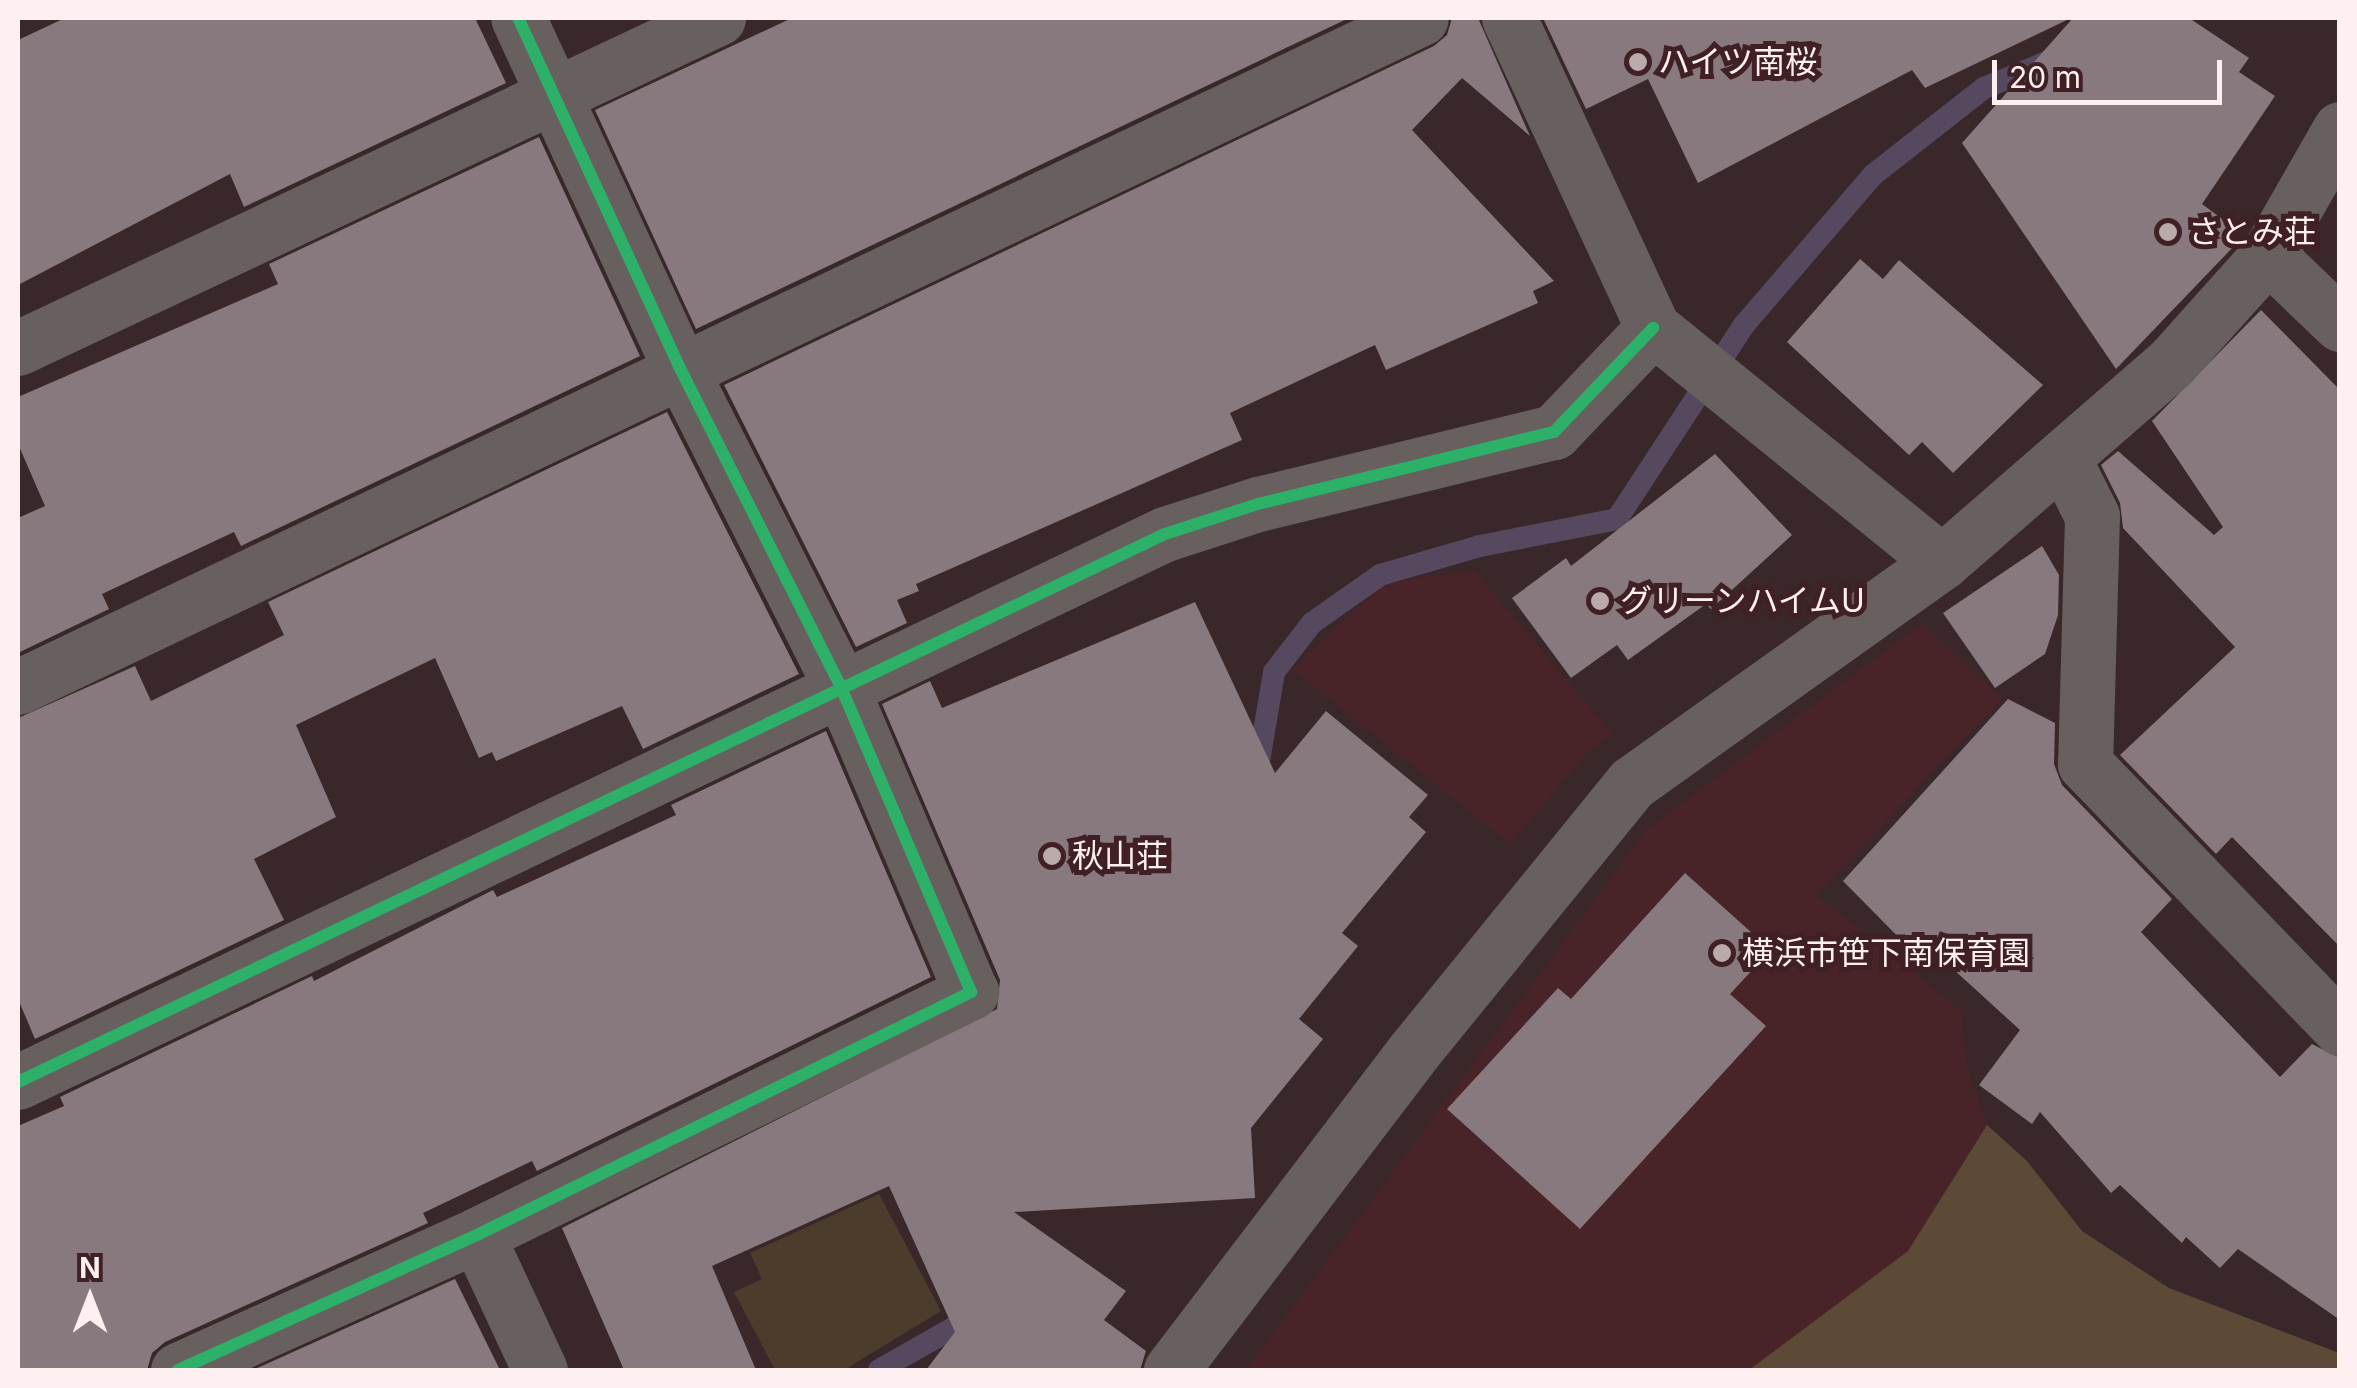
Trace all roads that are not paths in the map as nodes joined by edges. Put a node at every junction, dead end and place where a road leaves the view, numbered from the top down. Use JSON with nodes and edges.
{"nodes":[{"id":1,"x":518,"y":18,"type":"edge"},
{"id":2,"x":718,"y":18,"type":"edge"},
{"id":3,"x":1422,"y":18,"type":"edge"},
{"id":4,"x":1509,"y":18,"type":"edge"},
{"id":5,"x":554,"y":95,"type":"junction"},
{"id":6,"x":2340,"y":129,"type":"edge"},
{"id":7,"x":2268,"y":255,"type":"junction"},
{"id":8,"x":2340,"y":324,"type":"edge"},
{"id":9,"x":1662,"y":335,"type":"junction"},
{"id":10,"x":18,"y":348,"type":"edge"},
{"id":11,"x":680,"y":366,"type":"junction"},
{"id":12,"x":2065,"y":462,"type":"junction"},
{"id":13,"x":1942,"y":562,"type":"junction"},
{"id":14,"x":18,"y":687,"type":"edge"},
{"id":15,"x":841,"y":687,"type":"junction"},
{"id":16,"x":2340,"y":1028,"type":"edge"},
{"id":17,"x":18,"y":1082,"type":"edge"},
{"id":18,"x":477,"y":1235,"type":"junction"},
{"id":19,"x":178,"y":1370,"type":"edge"},
{"id":20,"x":540,"y":1370,"type":"edge"},
{"id":21,"x":1171,"y":1370,"type":"edge"}],
"edges":[{"from":1,"to":5,"type":"street"},
{"from":2,"to":5,"type":"street"},
{"from":3,"to":11,"type":"street"},
{"from":4,"to":9,"type":"street"},
{"from":5,"to":10,"type":"street"},
{"from":5,"to":11,"type":"street"},
{"from":6,"to":7,"type":"street"},
{"from":7,"to":8,"type":"street"},
{"from":7,"to":12,"type":"street"},
{"from":9,"to":13,"type":"street"},
{"from":9,"to":15,"type":"street"},
{"from":11,"to":14,"type":"street"},
{"from":11,"to":15,"type":"street"},
{"from":12,"to":13,"type":"street"},
{"from":12,"to":16,"type":"street"},
{"from":13,"to":21,"type":"street"},
{"from":15,"to":17,"type":"street"},
{"from":15,"to":18,"type":"street"},
{"from":18,"to":19,"type":"street"},
{"from":18,"to":20,"type":"street"}]}
